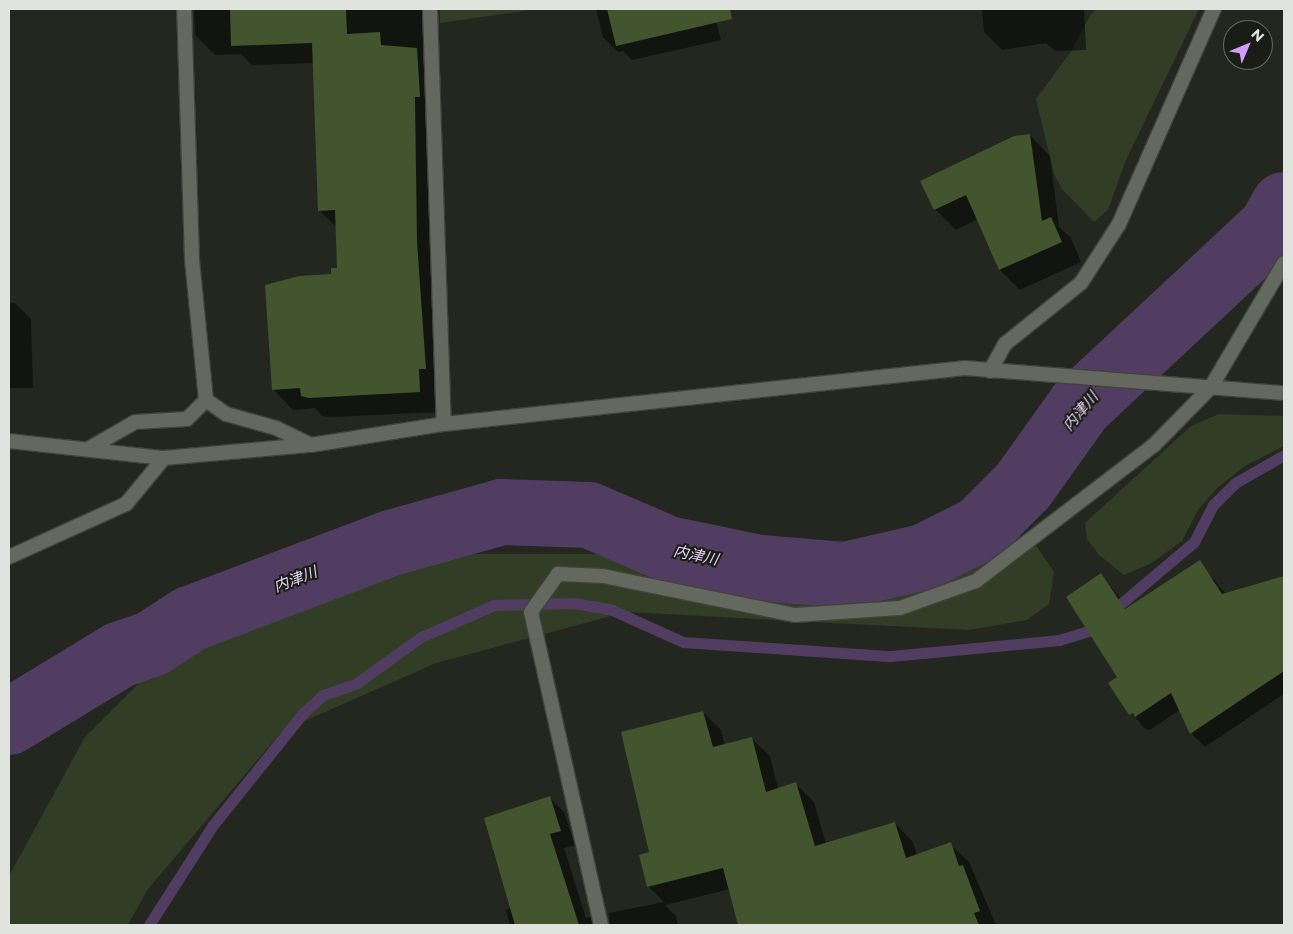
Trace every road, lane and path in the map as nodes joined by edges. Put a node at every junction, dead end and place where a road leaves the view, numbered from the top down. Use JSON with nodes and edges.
{"nodes":[{"id":1,"x":184,"y":9,"type":"edge"},
{"id":2,"x":430,"y":9,"type":"edge"},
{"id":3,"x":1214,"y":9,"type":"edge"},
{"id":4,"x":1284,"y":263,"type":"edge"},
{"id":5,"x":990,"y":370,"type":"junction"},
{"id":6,"x":1206,"y":387,"type":"junction"},
{"id":7,"x":1284,"y":393,"type":"edge"},
{"id":8,"x":206,"y":400,"type":"junction"},
{"id":9,"x":444,"y":424,"type":"junction"},
{"id":10,"x":9,"y":441,"type":"edge"},
{"id":11,"x":310,"y":445,"type":"junction"},
{"id":12,"x":88,"y":449,"type":"junction"},
{"id":13,"x":164,"y":458,"type":"junction"},
{"id":14,"x":9,"y":558,"type":"edge"},
{"id":15,"x":601,"y":925,"type":"edge"}],
"edges":[{"from":1,"to":8,"type":"street"},
{"from":2,"to":9,"type":"street"},
{"from":3,"to":5,"type":"street"},
{"from":4,"to":6,"type":"street"},
{"from":5,"to":6,"type":"street"},
{"from":5,"to":9,"type":"street"},
{"from":6,"to":7,"type":"street"},
{"from":6,"to":15,"type":"street"},
{"from":8,"to":11,"type":"street"},
{"from":8,"to":12,"type":"street"},
{"from":9,"to":11,"type":"street"},
{"from":10,"to":12,"type":"street"},
{"from":11,"to":13,"type":"street"},
{"from":12,"to":13,"type":"street"},
{"from":13,"to":14,"type":"street"}]}
